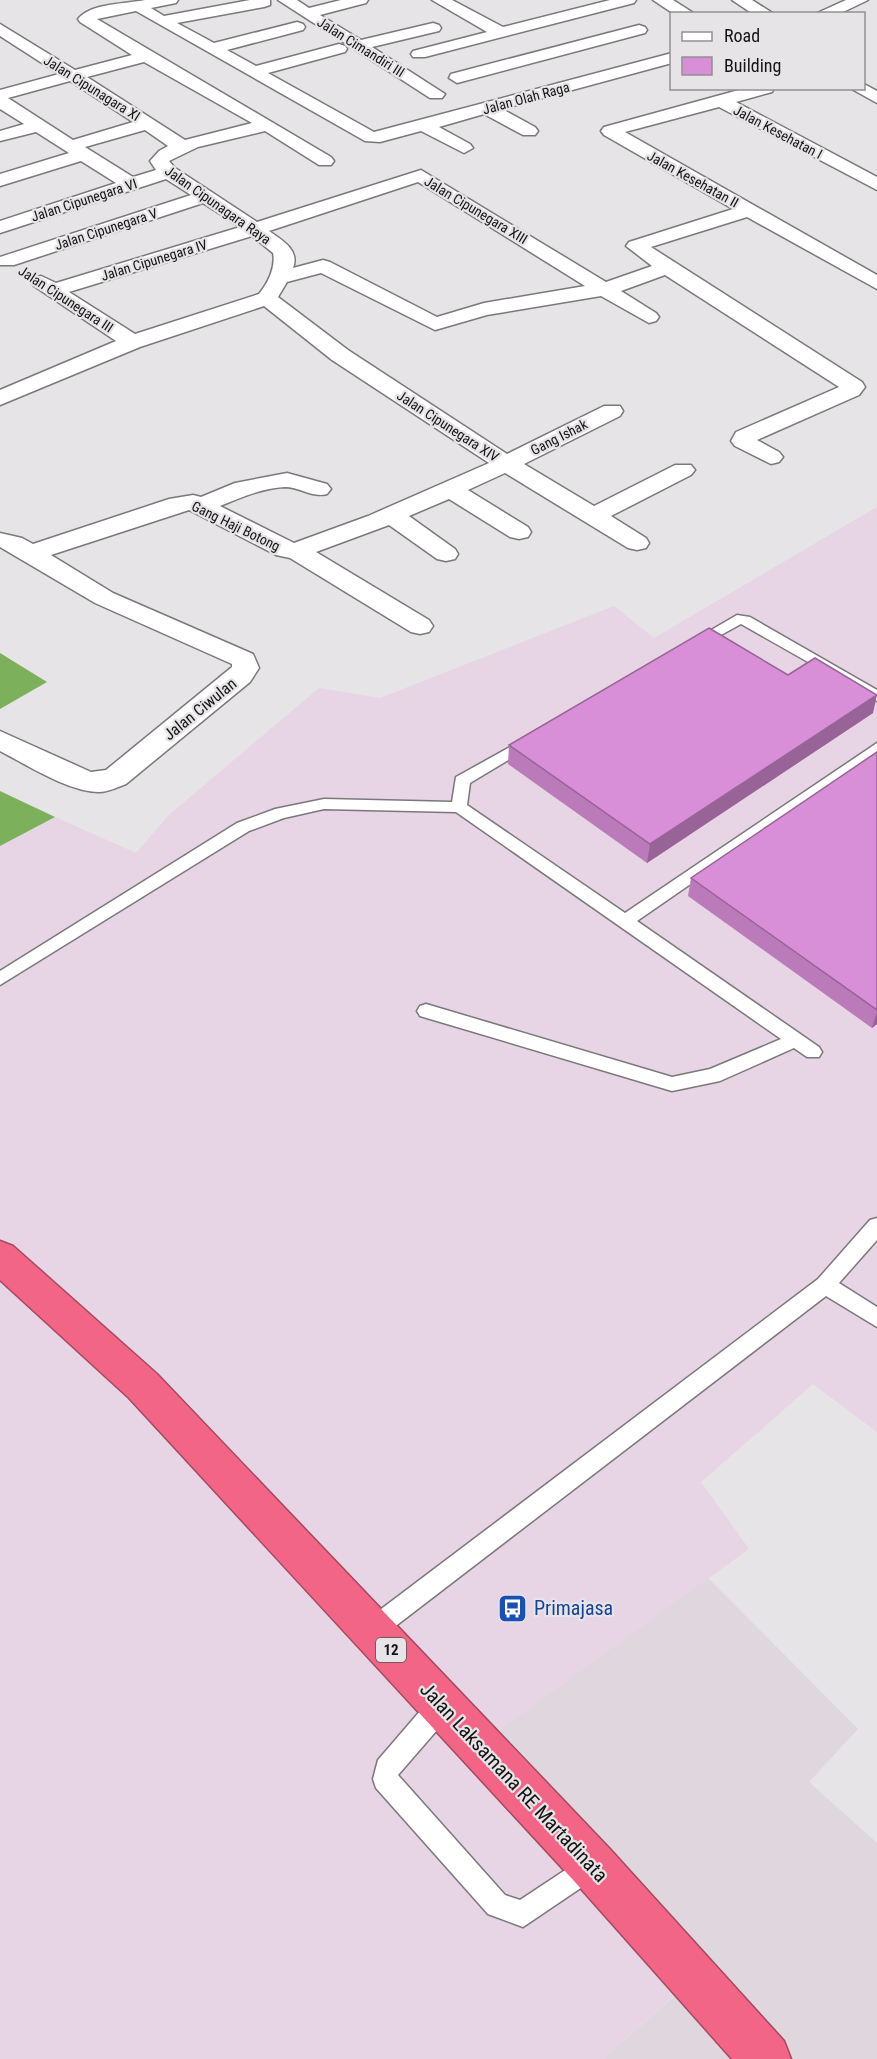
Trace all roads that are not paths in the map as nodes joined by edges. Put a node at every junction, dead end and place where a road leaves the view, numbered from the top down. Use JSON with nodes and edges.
{"nodes":[{"id":1,"x":170,"y":0,"type":"edge"},
{"id":2,"x":285,"y":0,"type":"edge"},
{"id":3,"x":360,"y":0,"type":"edge"},
{"id":4,"x":440,"y":0,"type":"edge"},
{"id":5,"x":628,"y":0,"type":"edge"},
{"id":6,"x":661,"y":0,"type":"edge"},
{"id":7,"x":860,"y":0,"type":"edge"},
{"id":8,"x":745,"y":1,"type":"edge"},
{"id":9,"x":264,"y":2,"type":"dead end"},
{"id":10,"x":598,"y":8,"type":"junction"},
{"id":11,"x":144,"y":11,"type":"dead end"},
{"id":12,"x":683,"y":12,"type":"edge"},
{"id":13,"x":763,"y":12,"type":"edge"},
{"id":14,"x":828,"y":12,"type":"edge"},
{"id":15,"x":307,"y":13,"type":"junction"},
{"id":16,"x":501,"y":15,"type":"dead end"},
{"id":17,"x":479,"y":21,"type":"junction"},
{"id":18,"x":167,"y":24,"type":"junction"},
{"id":19,"x":297,"y":27,"type":"dead end"},
{"id":20,"x":433,"y":28,"type":"dead end"},
{"id":21,"x":0,"y":29,"type":"edge"},
{"id":22,"x":639,"y":30,"type":"junction"},
{"id":23,"x":500,"y":32,"type":"junction"},
{"id":24,"x":360,"y":45,"type":"junction"},
{"id":25,"x":665,"y":47,"type":"edge"},
{"id":26,"x":212,"y":49,"type":"junction"},
{"id":27,"x":339,"y":50,"type":"dead end"},
{"id":28,"x":146,"y":56,"type":"junction"},
{"id":29,"x":253,"y":72,"type":"junction"},
{"id":30,"x":73,"y":76,"type":"junction"},
{"id":31,"x":457,"y":78,"type":"junction"},
{"id":32,"x":759,"y":90,"type":"edge"},
{"id":33,"x":862,"y":90,"type":"edge"},
{"id":34,"x":436,"y":94,"type":"dead end"},
{"id":35,"x":0,"y":95,"type":"edge"},
{"id":36,"x":877,"y":98,"type":"edge"},
{"id":37,"x":486,"y":99,"type":"junction"},
{"id":38,"x":0,"y":101,"type":"edge"},
{"id":39,"x":721,"y":101,"type":"junction"},
{"id":40,"x":318,"y":110,"type":"junction"},
{"id":41,"x":148,"y":123,"type":"junction"},
{"id":42,"x":268,"y":125,"type":"junction"},
{"id":43,"x":423,"y":125,"type":"junction"},
{"id":44,"x":38,"y":126,"type":"junction"},
{"id":45,"x":529,"y":131,"type":"dead end"},
{"id":46,"x":0,"y":136,"type":"edge"},
{"id":47,"x":177,"y":148,"type":"junction"},
{"id":48,"x":464,"y":148,"type":"dead end"},
{"id":49,"x":78,"y":150,"type":"junction"},
{"id":50,"x":326,"y":161,"type":"dead end"},
{"id":51,"x":168,"y":172,"type":"junction"},
{"id":52,"x":0,"y":180,"type":"edge"},
{"id":53,"x":877,"y":184,"type":"edge"},
{"id":54,"x":132,"y":186,"type":"junction"},
{"id":55,"x":204,"y":197,"type":"junction"},
{"id":56,"x":748,"y":210,"type":"junction"},
{"id":57,"x":0,"y":227,"type":"edge"},
{"id":58,"x":255,"y":229,"type":"junction"},
{"id":59,"x":4,"y":259,"type":"edge"},
{"id":60,"x":667,"y":267,"type":"junction"},
{"id":61,"x":281,"y":277,"type":"junction"},
{"id":62,"x":877,"y":282,"type":"edge"},
{"id":63,"x":606,"y":289,"type":"junction"},
{"id":64,"x":54,"y":290,"type":"junction"},
{"id":65,"x":266,"y":298,"type":"junction"},
{"id":66,"x":649,"y":317,"type":"dead end"},
{"id":67,"x":132,"y":342,"type":"junction"},
{"id":68,"x":0,"y":398,"type":"edge"},
{"id":69,"x":612,"y":411,"type":"dead end"},
{"id":70,"x":771,"y":457,"type":"dead end"},
{"id":71,"x":507,"y":464,"type":"junction"},
{"id":72,"x":683,"y":470,"type":"dead end"},
{"id":73,"x":319,"y":489,"type":"dead end"},
{"id":74,"x":450,"y":489,"type":"junction"},
{"id":75,"x":200,"y":506,"type":"junction"},
{"id":76,"x":391,"y":515,"type":"junction"},
{"id":77,"x":593,"y":516,"type":"junction"},
{"id":78,"x":519,"y":532,"type":"dead end"},
{"id":79,"x":0,"y":540,"type":"edge"},
{"id":80,"x":637,"y":543,"type":"dead end"},
{"id":81,"x":296,"y":551,"type":"junction"},
{"id":82,"x":29,"y":554,"type":"junction"},
{"id":83,"x":446,"y":554,"type":"dead end"},
{"id":84,"x":420,"y":626,"type":"dead end"},
{"id":85,"x":686,"y":649,"type":"edge"},
{"id":86,"x":877,"y":696,"type":"edge"},
{"id":87,"x":543,"y":734,"type":"edge"},
{"id":88,"x":0,"y":740,"type":"edge"},
{"id":89,"x":877,"y":748,"type":"edge"},
{"id":90,"x":459,"y":807,"type":"junction"},
{"id":91,"x":625,"y":921,"type":"junction"},
{"id":92,"x":0,"y":979,"type":"edge"},
{"id":93,"x":426,"y":1011,"type":"dead end"},
{"id":94,"x":795,"y":1040,"type":"junction"},
{"id":95,"x":813,"y":1052,"type":"dead end"},
{"id":96,"x":877,"y":1226,"type":"edge"},
{"id":97,"x":0,"y":1257,"type":"edge"},
{"id":98,"x":825,"y":1285,"type":"junction"},
{"id":99,"x":877,"y":1318,"type":"edge"},
{"id":100,"x":372,"y":1630,"type":"junction"},
{"id":101,"x":442,"y":1705,"type":"junction"},
{"id":102,"x":592,"y":1865,"type":"junction"},
{"id":103,"x":766,"y":2059,"type":"edge"}],
"edges":[{"from":1,"to":28,"type":"street"},
{"from":2,"to":15,"type":"street","name":"Jalan Cimandiri III"},
{"from":3,"to":15,"type":"street"},
{"from":4,"to":17,"type":"street"},
{"from":5,"to":10,"type":"street"},
{"from":6,"to":12,"type":"street"},
{"from":7,"to":14,"type":"street"},
{"from":8,"to":13,"type":"street"},
{"from":9,"to":18,"type":"street"},
{"from":10,"to":22,"type":"street"},
{"from":10,"to":23,"type":"street"},
{"from":11,"to":18,"type":"street"},
{"from":15,"to":24,"type":"street","name":"Jalan Cimandiri III"},
{"from":16,"to":17,"type":"street"},
{"from":17,"to":23,"type":"street"},
{"from":18,"to":26,"type":"street"},
{"from":19,"to":26,"type":"street"},
{"from":20,"to":24,"type":"street"},
{"from":21,"to":30,"type":"street","name":"Jalan Cipunagara XI"},
{"from":22,"to":25,"type":"street"},
{"from":22,"to":31,"type":"street"},
{"from":23,"to":31,"type":"street"},
{"from":24,"to":34,"type":"street","name":"Jalan Cimandiri III"},
{"from":25,"to":37,"type":"street","name":"Jalan Olah Raga"},
{"from":26,"to":29,"type":"street"},
{"from":27,"to":29,"type":"street"},
{"from":28,"to":30,"type":"street"},
{"from":28,"to":42,"type":"street"},
{"from":29,"to":40,"type":"street"},
{"from":30,"to":35,"type":"street"},
{"from":30,"to":41,"type":"street","name":"Jalan Cipunagara XI"},
{"from":31,"to":37,"type":"street"},
{"from":32,"to":39,"type":"street","name":"Jalan Kesehatan I"},
{"from":33,"to":36,"type":"street"},
{"from":37,"to":43,"type":"street","name":"Jalan Olah Raga"},
{"from":37,"to":45,"type":"street"},
{"from":38,"to":44,"type":"street"},
{"from":39,"to":53,"type":"street","name":"Jalan Kesehatan I"},
{"from":39,"to":56,"type":"street","name":"Jalan Kesehatan II"},
{"from":40,"to":42,"type":"street","name":"Jalan Cipunagara Raya"},
{"from":40,"to":43,"type":"street","name":"Jalan Olah Raga"},
{"from":41,"to":47,"type":"street","name":"Jalan Cipunagara XI"},
{"from":41,"to":49,"type":"street"},
{"from":42,"to":47,"type":"street","name":"Jalan Cipunagara Raya"},
{"from":42,"to":50,"type":"street"},
{"from":43,"to":48,"type":"street"},
{"from":44,"to":46,"type":"street"},
{"from":44,"to":49,"type":"street"},
{"from":47,"to":51,"type":"street","name":"Jalan Cipunagara Raya"},
{"from":49,"to":52,"type":"street"},
{"from":49,"to":54,"type":"street"},
{"from":51,"to":54,"type":"street","name":"Jalan Cipunegara VI"},
{"from":51,"to":55,"type":"street","name":"Jalan Cipunagara Raya"},
{"from":54,"to":57,"type":"street","name":"Jalan Cipunegara VI"},
{"from":55,"to":58,"type":"street","name":"Jalan Cipunagara Raya"},
{"from":55,"to":59,"type":"street","name":"Jalan Cipunegara V"},
{"from":56,"to":60,"type":"street"},
{"from":56,"to":62,"type":"street","name":"Jalan Kesehatan II"},
{"from":58,"to":61,"type":"street","name":"Jalan Cipunagara Raya"},
{"from":58,"to":63,"type":"street","name":"Jalan Cipunegara XIII"},
{"from":58,"to":64,"type":"street","name":"Jalan Cipunegara IV"},
{"from":59,"to":64,"type":"street","name":"Jalan Cipunegara III"},
{"from":60,"to":63,"type":"street"},
{"from":60,"to":70,"type":"street"},
{"from":61,"to":63,"type":"street"},
{"from":61,"to":65,"type":"street"},
{"from":63,"to":66,"type":"street","name":"Jalan Cipunegara XIII"},
{"from":64,"to":67,"type":"street","name":"Jalan Cipunegara III"},
{"from":65,"to":67,"type":"street"},
{"from":65,"to":71,"type":"street","name":"Jalan Cipunegara XIV"},
{"from":67,"to":68,"type":"street"},
{"from":69,"to":71,"type":"street","name":"Gang Ishak"},
{"from":71,"to":74,"type":"street","name":"Gang Haji Botong"},
{"from":71,"to":77,"type":"street","name":"Jalan Cipunegara XIV"},
{"from":72,"to":77,"type":"street"},
{"from":73,"to":75,"type":"street"},
{"from":74,"to":76,"type":"street","name":"Gang Haji Botong"},
{"from":74,"to":78,"type":"street"},
{"from":75,"to":81,"type":"street","name":"Gang Haji Botong"},
{"from":75,"to":82,"type":"street","name":"Gang Haji Botong"},
{"from":76,"to":81,"type":"street","name":"Gang Haji Botong"},
{"from":76,"to":83,"type":"street"},
{"from":77,"to":80,"type":"street","name":"Jalan Cipunegara XIV"},
{"from":79,"to":82,"type":"street","name":"Jalan Ciwulan"},
{"from":81,"to":84,"type":"street"},
{"from":82,"to":88,"type":"street","name":"Jalan Ciwulan"},
{"from":85,"to":86,"type":"lane"},
{"from":87,"to":90,"type":"lane"},
{"from":89,"to":91,"type":"lane"},
{"from":90,"to":91,"type":"lane"},
{"from":90,"to":92,"type":"lane"},
{"from":91,"to":94,"type":"lane"},
{"from":93,"to":94,"type":"lane"},
{"from":94,"to":95,"type":"lane"},
{"from":96,"to":98,"type":"lane"},
{"from":97,"to":100,"type":"highway","name":"Jalan Laksamana RE Martadinata","number":"12"},
{"from":98,"to":99,"type":"lane"},
{"from":98,"to":100,"type":"lane"},
{"from":100,"to":101,"type":"highway","name":"Jalan Laksamana RE Martadinata","number":"12"},
{"from":101,"to":102,"type":"highway","name":"Jalan Laksamana RE Martadinata","number":"12"},
{"from":101,"to":102,"type":"lane"},
{"from":102,"to":103,"type":"highway","name":"Jalan Laksamana RE Martadinata","number":"12"}]}
